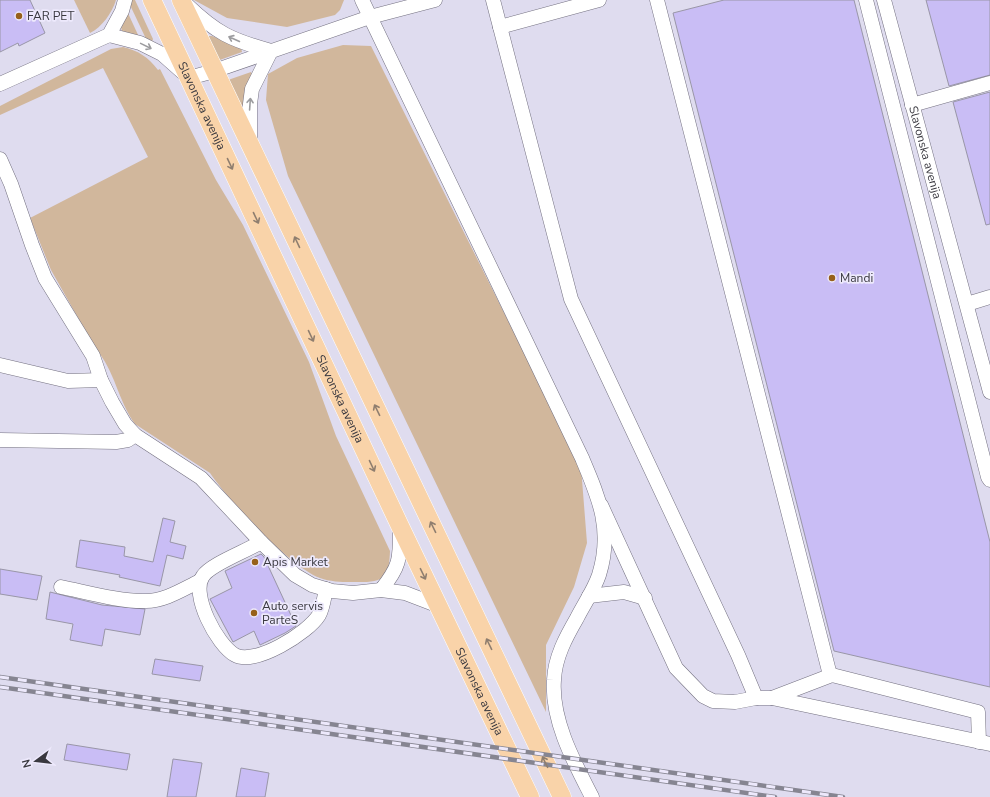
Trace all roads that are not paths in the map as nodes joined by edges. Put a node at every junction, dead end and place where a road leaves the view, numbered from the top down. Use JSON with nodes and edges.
{"nodes":[{"id":1,"x":125,"y":0,"type":"edge"},
{"id":2,"x":152,"y":0,"type":"edge"},
{"id":3,"x":181,"y":0,"type":"edge"},
{"id":4,"x":362,"y":0,"type":"edge"},
{"id":5,"x":435,"y":0,"type":"edge"},
{"id":6,"x":493,"y":0,"type":"edge"},
{"id":7,"x":598,"y":0,"type":"edge"},
{"id":8,"x":657,"y":0,"type":"edge"},
{"id":9,"x":866,"y":0,"type":"edge"},
{"id":10,"x":884,"y":0,"type":"edge"},
{"id":11,"x":370,"y":17,"type":"junction"},
{"id":12,"x":500,"y":28,"type":"junction"},
{"id":13,"x":109,"y":35,"type":"junction"},
{"id":14,"x":271,"y":51,"type":"junction"},
{"id":15,"x":214,"y":71,"type":"junction"},
{"id":16,"x":189,"y":78,"type":"junction"},
{"id":17,"x":990,"y":83,"type":"edge"},
{"id":18,"x":0,"y":84,"type":"edge"},
{"id":19,"x":912,"y":105,"type":"junction"},
{"id":20,"x":250,"y":143,"type":"junction"},
{"id":21,"x":0,"y":158,"type":"edge"},
{"id":22,"x":990,"y":297,"type":"edge"},
{"id":23,"x":967,"y":304,"type":"junction"},
{"id":24,"x":0,"y":365,"type":"edge"},
{"id":25,"x":101,"y":380,"type":"junction"},
{"id":26,"x":990,"y":392,"type":"edge"},
{"id":27,"x":135,"y":435,"type":"junction"},
{"id":28,"x":0,"y":440,"type":"edge"},
{"id":29,"x":990,"y":480,"type":"edge"},
{"id":30,"x":601,"y":505,"type":"junction"},
{"id":31,"x":400,"y":526,"type":"junction"},
{"id":32,"x":261,"y":542,"type":"junction"},
{"id":33,"x":200,"y":581,"type":"junction"},
{"id":34,"x":61,"y":587,"type":"dead end"},
{"id":35,"x":326,"y":589,"type":"junction"},
{"id":36,"x":382,"y":590,"type":"junction"},
{"id":37,"x":589,"y":596,"type":"junction"},
{"id":38,"x":645,"y":598,"type":"junction"},
{"id":39,"x":438,"y":606,"type":"junction"},
{"id":40,"x":830,"y":675,"type":"junction"},
{"id":41,"x":756,"y":698,"type":"junction"},
{"id":42,"x":772,"y":698,"type":"junction"},
{"id":43,"x":985,"y":743,"type":"edge"},
{"id":44,"x":530,"y":797,"type":"edge"},
{"id":45,"x":562,"y":797,"type":"edge"},
{"id":46,"x":592,"y":797,"type":"edge"}],
"edges":[{"from":1,"to":13,"type":"street"},
{"from":2,"to":16,"type":"main road","name":"Slavonska avenija"},
{"from":14,"to":3,"type":"street","one_way":true},
{"from":3,"to":15,"type":"main road"},
{"from":4,"to":11,"type":"street"},
{"from":5,"to":11,"type":"street"},
{"from":6,"to":12,"type":"street"},
{"from":7,"to":12,"type":"street"},
{"from":8,"to":40,"type":"street"},
{"from":9,"to":29,"type":"street"},
{"from":10,"to":19,"type":"street","name":"Slavonska avenija"},
{"from":11,"to":14,"type":"street"},
{"from":11,"to":30,"type":"street"},
{"from":12,"to":41,"type":"street"},
{"from":13,"to":16,"type":"street","one_way":true},
{"from":13,"to":18,"type":"street"},
{"from":14,"to":15,"type":"street"},
{"from":20,"to":14,"type":"street","one_way":true},
{"from":15,"to":16,"type":"street"},
{"from":15,"to":20,"type":"main road"},
{"from":16,"to":31,"type":"main road","name":"Slavonska avenija","one_way":true},
{"from":17,"to":19,"type":"street"},
{"from":19,"to":23,"type":"street","name":"Slavonska avenija"},
{"from":45,"to":20,"type":"main road","one_way":true},
{"from":21,"to":25,"type":"street"},
{"from":22,"to":23,"type":"street"},
{"from":23,"to":26,"type":"street","name":"Slavonska avenija"},
{"from":24,"to":25,"type":"street"},
{"from":25,"to":27,"type":"street"},
{"from":27,"to":28,"type":"street"},
{"from":27,"to":32,"type":"street"},
{"from":30,"to":37,"type":"street"},
{"from":30,"to":38,"type":"street"},
{"from":31,"to":36,"type":"street"},
{"from":31,"to":39,"type":"main road","name":"Slavonska avenija","one_way":true},
{"from":32,"to":33,"type":"street"},
{"from":32,"to":35,"type":"street"},
{"from":33,"to":34,"type":"street"},
{"from":33,"to":35,"type":"street"},
{"from":35,"to":36,"type":"street"},
{"from":36,"to":39,"type":"street"},
{"from":37,"to":38,"type":"street"},
{"from":37,"to":46,"type":"street"},
{"from":38,"to":41,"type":"street"},
{"from":39,"to":44,"type":"main road","name":"Slavonska avenija"},
{"from":40,"to":42,"type":"street"},
{"from":40,"to":43,"type":"street"},
{"from":41,"to":42,"type":"street"},
{"from":42,"to":43,"type":"street"}]}
